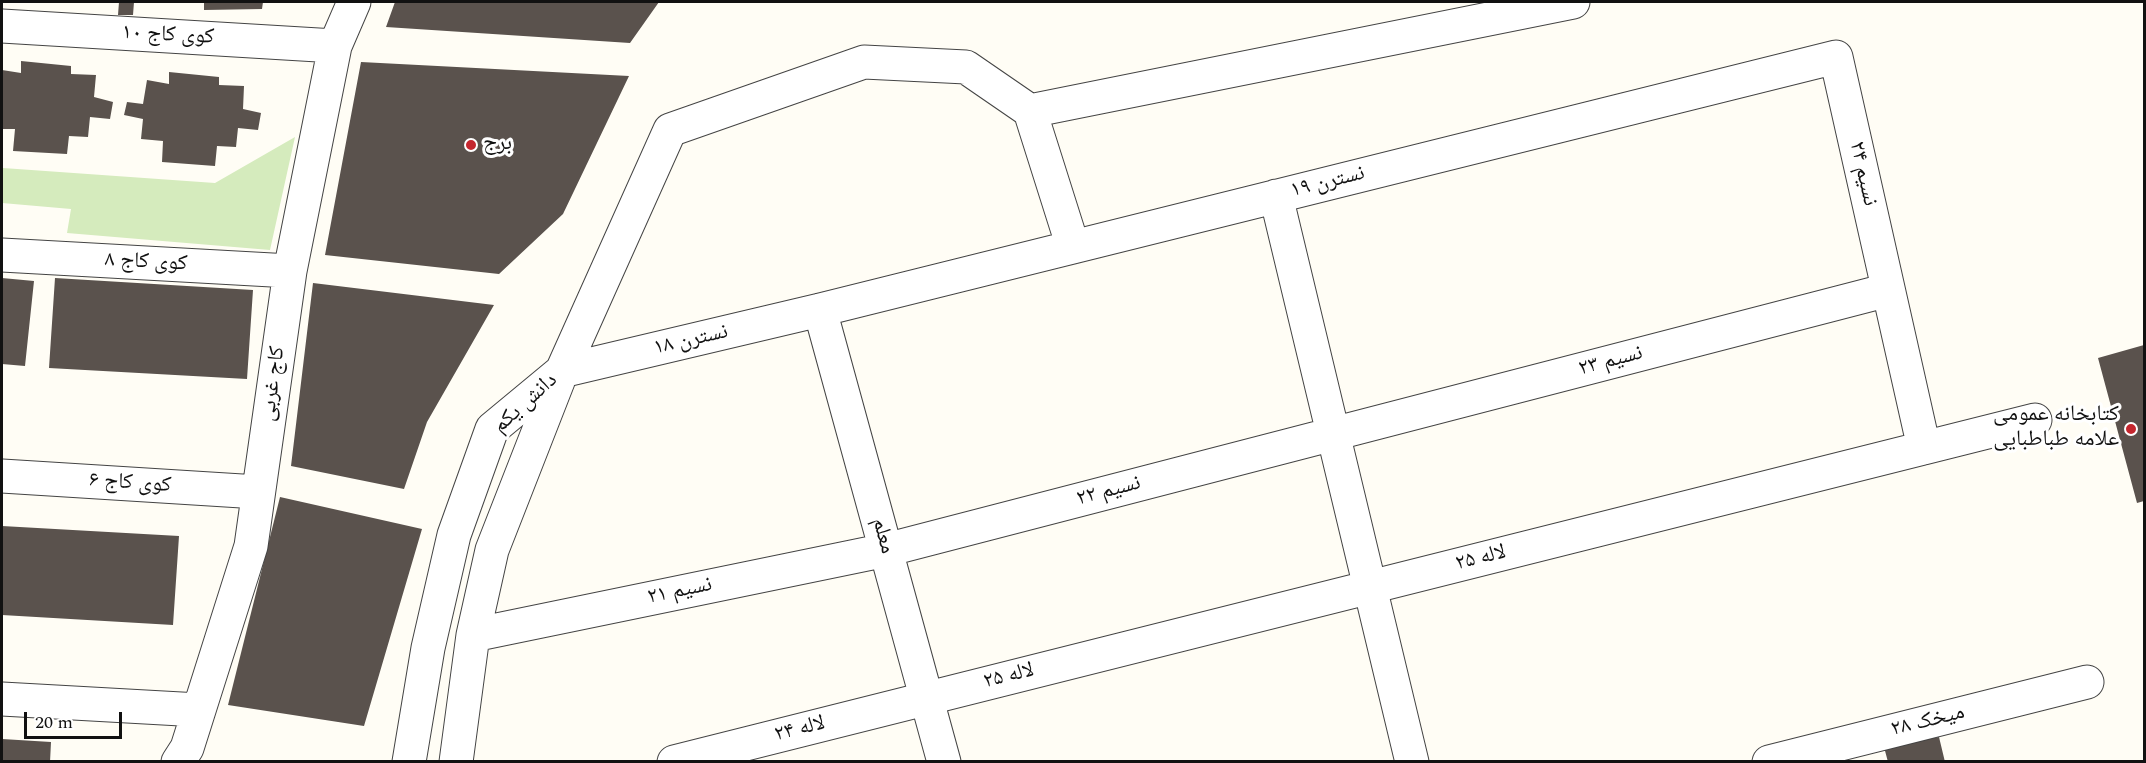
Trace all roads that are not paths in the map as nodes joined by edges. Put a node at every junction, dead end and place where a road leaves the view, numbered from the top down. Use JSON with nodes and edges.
{"nodes":[{"id":1,"x":354,"y":2,"type":"edge"},
{"id":2,"x":1573,"y":2,"type":"edge"},
{"id":3,"x":2,"y":26,"type":"edge"},
{"id":4,"x":335,"y":46,"type":"junction"},
{"id":5,"x":1836,"y":57,"type":"joint"},
{"id":6,"x":1030,"y":111,"type":"junction"},
{"id":7,"x":1276,"y":196,"type":"junction"},
{"id":8,"x":1073,"y":247,"type":"junction"},
{"id":9,"x":2,"y":255,"type":"edge"},
{"id":10,"x":290,"y":271,"type":"junction"},
{"id":11,"x":1888,"y":290,"type":"junction"},
{"id":12,"x":819,"y":310,"type":"junction"},
{"id":13,"x":562,"y":371,"type":"junction"},
{"id":14,"x":2035,"y":420,"type":"dead end"},
{"id":15,"x":1333,"y":434,"type":"junction"},
{"id":16,"x":1924,"y":448,"type":"junction"},
{"id":17,"x":2,"y":476,"type":"edge"},
{"id":18,"x":258,"y":492,"type":"junction"},
{"id":19,"x":886,"y":550,"type":"junction"},
{"id":20,"x":1370,"y":587,"type":"junction"},
{"id":21,"x":473,"y":635,"type":"junction"},
{"id":22,"x":2087,"y":682,"type":"dead end"},
{"id":23,"x":927,"y":698,"type":"junction"},
{"id":24,"x":2,"y":699,"type":"edge"},
{"id":25,"x":199,"y":710,"type":"junction"},
{"id":26,"x":178,"y":762,"type":"edge"},
{"id":27,"x":409,"y":762,"type":"edge"},
{"id":28,"x":456,"y":762,"type":"edge"},
{"id":29,"x":674,"y":762,"type":"edge"},
{"id":30,"x":944,"y":762,"type":"edge"},
{"id":31,"x":1412,"y":762,"type":"edge"},
{"id":32,"x":1769,"y":762,"type":"edge"}],
"edges":[{"from":1,"to":4,"type":"street","name":"کاج غربی"},
{"from":2,"to":6,"type":"street"},
{"from":3,"to":4,"type":"street","name":"کوی کاج ۱۰"},
{"from":4,"to":10,"type":"street","name":"کاج غربی"},
{"from":5,"to":7,"type":"street","name":"نسترن ۱۹"},
{"from":5,"to":11,"type":"street","name":"نسیم ۲۴"},
{"from":6,"to":8,"type":"street"},
{"from":6,"to":13,"type":"street"},
{"from":7,"to":8,"type":"street","name":"نسترن ۱۹"},
{"from":7,"to":15,"type":"street"},
{"from":8,"to":12,"type":"street","name":"نسترن ۱۹"},
{"from":9,"to":10,"type":"street","name":"کوی کاج ۸"},
{"from":10,"to":18,"type":"street","name":"کاج غربی"},
{"from":11,"to":15,"type":"street","name":"نسیم ۲۳"},
{"from":11,"to":16,"type":"street","name":"نسیم ۲۴"},
{"from":12,"to":13,"type":"street","name":"نسترن ۱۸"},
{"from":12,"to":19,"type":"street","name":"معلم"},
{"from":13,"to":21,"type":"street","name":"دانش یکم"},
{"from":13,"to":27,"type":"street","name":"دانش یکم"},
{"from":14,"to":16,"type":"street","name":"لاله ۲۵"},
{"from":15,"to":19,"type":"street","name":"نسیم ۲۲"},
{"from":15,"to":20,"type":"street"},
{"from":16,"to":20,"type":"street","name":"لاله ۲۵"},
{"from":17,"to":18,"type":"street","name":"کوی کاج ۶"},
{"from":18,"to":25,"type":"street","name":"کاج غربی"},
{"from":19,"to":21,"type":"street","name":"نسیم ۲۱"},
{"from":19,"to":23,"type":"street","name":"معلم"},
{"from":20,"to":23,"type":"street","name":"لاله ۲۵"},
{"from":20,"to":31,"type":"street"},
{"from":21,"to":28,"type":"street","name":"دانش یکم"},
{"from":22,"to":32,"type":"street","name":"میخک ۲۸"},
{"from":23,"to":29,"type":"street","name":"لاله ۲۴"},
{"from":23,"to":30,"type":"street","name":"معلم"},
{"from":24,"to":25,"type":"street"},
{"from":25,"to":26,"type":"street","name":"کاج غربی"}]}
